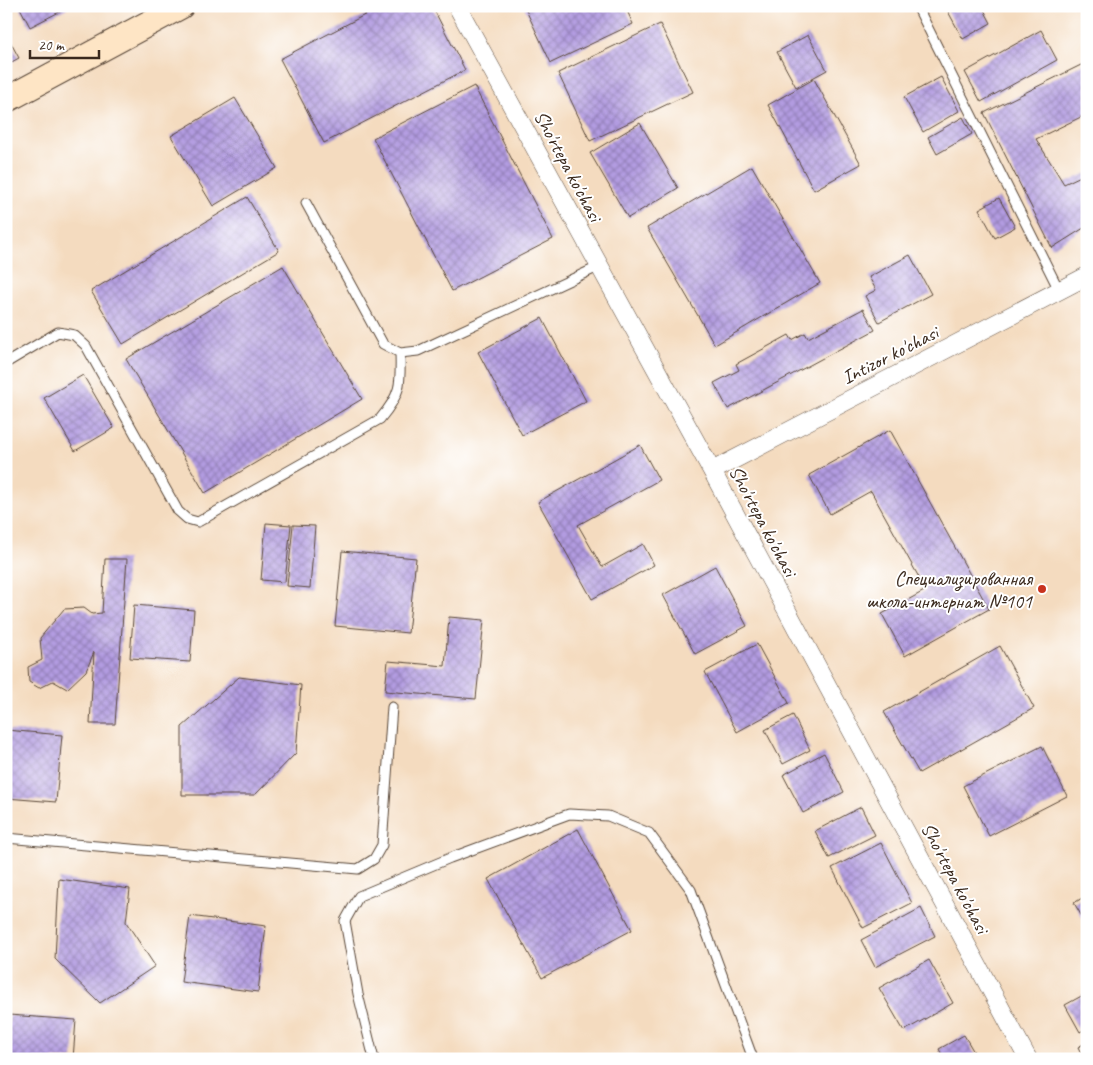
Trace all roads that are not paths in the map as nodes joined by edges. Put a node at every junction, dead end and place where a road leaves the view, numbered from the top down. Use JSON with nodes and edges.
{"nodes":[{"id":1,"x":181,"y":6,"type":"edge"},
{"id":2,"x":457,"y":6,"type":"edge"},
{"id":3,"x":917,"y":6,"type":"edge"},
{"id":4,"x":6,"y":100,"type":"edge"},
{"id":5,"x":306,"y":203,"type":"dead end"},
{"id":6,"x":598,"y":267,"type":"junction"},
{"id":7,"x":1087,"y":276,"type":"edge"},
{"id":8,"x":1059,"y":290,"type":"junction"},
{"id":9,"x":400,"y":353,"type":"junction"},
{"id":10,"x":6,"y":363,"type":"edge"},
{"id":11,"x":712,"y":471,"type":"junction"},
{"id":12,"x":392,"y":707,"type":"dead end"},
{"id":13,"x":6,"y":838,"type":"edge"},
{"id":14,"x":752,"y":1056,"type":"dead end"},
{"id":15,"x":374,"y":1059,"type":"edge"},
{"id":16,"x":1028,"y":1059,"type":"edge"}],
"edges":[{"from":1,"to":4,"type":"street"},
{"from":2,"to":6,"type":"street","name":"Sho'rtepa ko'chasi"},
{"from":3,"to":8,"type":"lane"},
{"from":5,"to":9,"type":"lane"},
{"from":6,"to":9,"type":"lane"},
{"from":6,"to":11,"type":"street","name":"Sho'rtepa ko'chasi"},
{"from":7,"to":8,"type":"street","name":"Intizor ko'chasi"},
{"from":8,"to":11,"type":"street","name":"Intizor ko'chasi"},
{"from":9,"to":10,"type":"lane"},
{"from":11,"to":16,"type":"street","name":"Sho'rtepa ko'chasi"},
{"from":12,"to":13,"type":"lane"},
{"from":14,"to":15,"type":"lane"}]}
